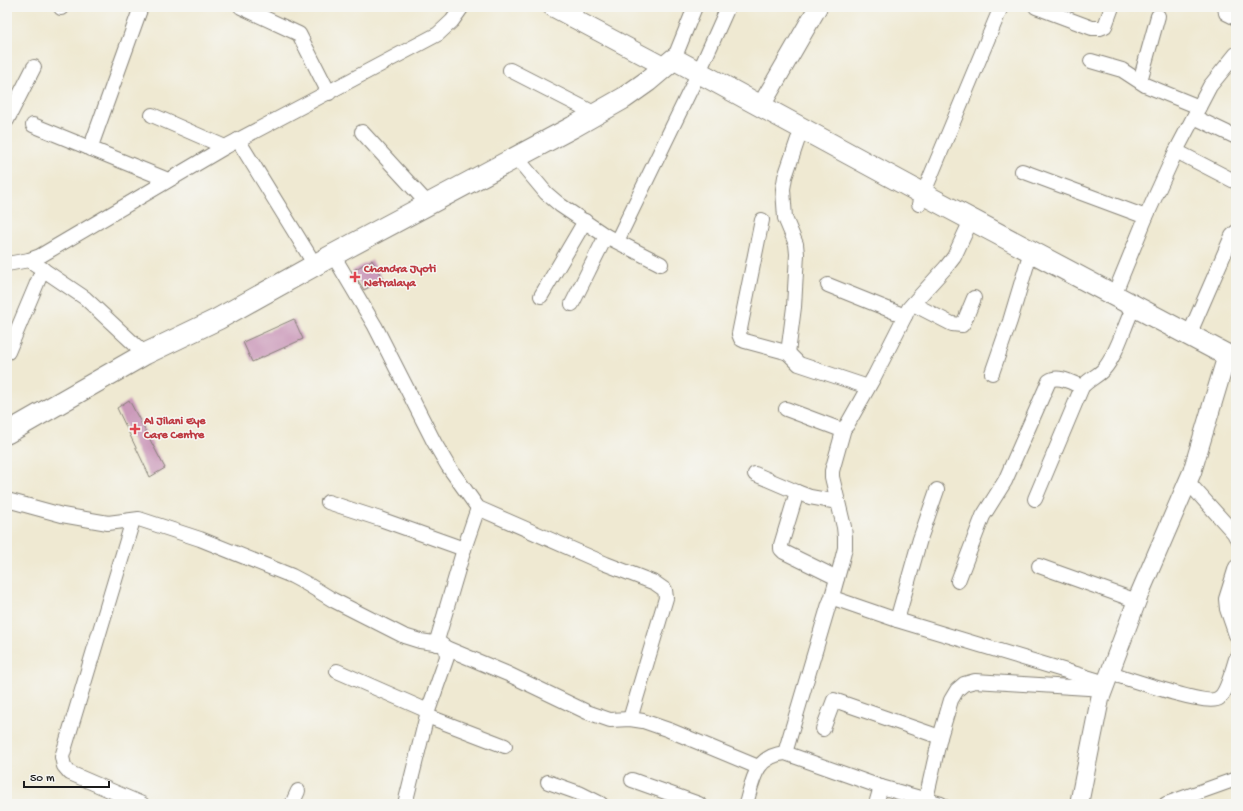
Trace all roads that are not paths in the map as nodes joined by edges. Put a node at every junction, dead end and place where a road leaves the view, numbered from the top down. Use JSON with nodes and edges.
{"nodes":[{"id":1,"x":141,"y":7,"type":"edge"},
{"id":2,"x":241,"y":7,"type":"edge"},
{"id":3,"x":462,"y":7,"type":"edge"},
{"id":4,"x":552,"y":7,"type":"edge"},
{"id":5,"x":576,"y":7,"type":"edge"},
{"id":6,"x":695,"y":7,"type":"edge"},
{"id":7,"x":728,"y":7,"type":"edge"},
{"id":8,"x":818,"y":7,"type":"edge"},
{"id":9,"x":1001,"y":7,"type":"edge"},
{"id":10,"x":1036,"y":7,"type":"edge"},
{"id":11,"x":1112,"y":7,"type":"edge"},
{"id":12,"x":1225,"y":7,"type":"edge"},
{"id":13,"x":1158,"y":16,"type":"dead end"},
{"id":14,"x":1236,"y":18,"type":"edge"},
{"id":15,"x":1236,"y":54,"type":"edge"},
{"id":16,"x":1091,"y":61,"type":"dead end"},
{"id":17,"x":670,"y":63,"type":"junction"},
{"id":18,"x":34,"y":67,"type":"dead end"},
{"id":19,"x":510,"y":70,"type":"dead end"},
{"id":20,"x":696,"y":77,"type":"junction"},
{"id":21,"x":1140,"y":81,"type":"junction"},
{"id":22,"x":329,"y":93,"type":"junction"},
{"id":23,"x":761,"y":106,"type":"junction"},
{"id":24,"x":1197,"y":112,"type":"junction"},
{"id":25,"x":596,"y":114,"type":"junction"},
{"id":26,"x":152,"y":115,"type":"dead end"},
{"id":27,"x":7,"y":120,"type":"edge"},
{"id":28,"x":33,"y":125,"type":"dead end"},
{"id":29,"x":362,"y":132,"type":"dead end"},
{"id":30,"x":1236,"y":137,"type":"edge"},
{"id":31,"x":798,"y":139,"type":"junction"},
{"id":32,"x":238,"y":140,"type":"junction"},
{"id":33,"x":225,"y":147,"type":"junction"},
{"id":34,"x":90,"y":149,"type":"junction"},
{"id":35,"x":1176,"y":152,"type":"junction"},
{"id":36,"x":516,"y":157,"type":"junction"},
{"id":37,"x":1022,"y":171,"type":"dead end"},
{"id":38,"x":168,"y":180,"type":"junction"},
{"id":39,"x":1236,"y":182,"type":"edge"},
{"id":40,"x":921,"y":199,"type":"junction"},
{"id":41,"x":428,"y":204,"type":"junction"},
{"id":42,"x":1146,"y":217,"type":"junction"},
{"id":43,"x":762,"y":220,"type":"dead end"},
{"id":44,"x":585,"y":222,"type":"junction"},
{"id":45,"x":967,"y":229,"type":"junction"},
{"id":46,"x":1236,"y":232,"type":"edge"},
{"id":47,"x":611,"y":238,"type":"junction"},
{"id":48,"x":333,"y":254,"type":"junction"},
{"id":49,"x":29,"y":260,"type":"junction"},
{"id":50,"x":1028,"y":261,"type":"junction"},
{"id":51,"x":7,"y":264,"type":"edge"},
{"id":52,"x":661,"y":264,"type":"dead end"},
{"id":53,"x":315,"y":265,"type":"junction"},
{"id":54,"x":43,"y":270,"type":"junction"},
{"id":55,"x":828,"y":284,"type":"dead end"},
{"id":56,"x":1114,"y":295,"type":"junction"},
{"id":57,"x":541,"y":296,"type":"dead end"},
{"id":58,"x":974,"y":298,"type":"dead end"},
{"id":59,"x":572,"y":304,"type":"dead end"},
{"id":60,"x":909,"y":310,"type":"junction"},
{"id":61,"x":1130,"y":315,"type":"junction"},
{"id":62,"x":1189,"y":335,"type":"junction"},
{"id":63,"x":8,"y":352,"type":"dead end"},
{"id":64,"x":788,"y":353,"type":"junction"},
{"id":65,"x":145,"y":354,"type":"junction"},
{"id":66,"x":1230,"y":363,"type":"edge"},
{"id":67,"x":992,"y":373,"type":"dead end"},
{"id":68,"x":868,"y":387,"type":"junction"},
{"id":69,"x":1082,"y":387,"type":"junction"},
{"id":70,"x":786,"y":409,"type":"dead end"},
{"id":71,"x":844,"y":428,"type":"junction"},
{"id":72,"x":7,"y":433,"type":"edge"},
{"id":73,"x":755,"y":474,"type":"dead end"},
{"id":74,"x":1188,"y":482,"type":"junction"},
{"id":75,"x":937,"y":490,"type":"dead end"},
{"id":76,"x":797,"y":492,"type":"junction"},
{"id":77,"x":1035,"y":499,"type":"dead end"},
{"id":78,"x":7,"y":500,"type":"edge"},
{"id":79,"x":328,"y":502,"type":"dead end"},
{"id":80,"x":838,"y":502,"type":"junction"},
{"id":81,"x":478,"y":508,"type":"junction"},
{"id":82,"x":133,"y":520,"type":"junction"},
{"id":83,"x":1236,"y":538,"type":"edge"},
{"id":84,"x":464,"y":549,"type":"junction"},
{"id":85,"x":1039,"y":566,"type":"dead end"},
{"id":86,"x":1236,"y":567,"type":"edge"},
{"id":87,"x":837,"y":578,"type":"junction"},
{"id":88,"x":958,"y":581,"type":"dead end"},
{"id":89,"x":831,"y":600,"type":"junction"},
{"id":90,"x":1137,"y":601,"type":"junction"},
{"id":91,"x":897,"y":620,"type":"junction"},
{"id":92,"x":1236,"y":635,"type":"edge"},
{"id":93,"x":441,"y":646,"type":"junction"},
{"id":94,"x":1236,"y":659,"type":"edge"},
{"id":95,"x":337,"y":671,"type":"dead end"},
{"id":96,"x":1107,"y":682,"type":"junction"},
{"id":97,"x":428,"y":714,"type":"junction"},
{"id":98,"x":630,"y":720,"type":"junction"},
{"id":99,"x":824,"y":729,"type":"dead end"},
{"id":100,"x":940,"y":737,"type":"junction"},
{"id":101,"x":505,"y":746,"type":"dead end"},
{"id":102,"x":785,"y":753,"type":"junction"},
{"id":103,"x":758,"y":767,"type":"junction"},
{"id":104,"x":1236,"y":778,"type":"edge"},
{"id":105,"x":632,"y":780,"type":"dead end"},
{"id":106,"x":548,"y":782,"type":"dead end"},
{"id":107,"x":881,"y":787,"type":"junction"},
{"id":108,"x":926,"y":799,"type":"junction"},
{"id":109,"x":124,"y":800,"type":"edge"},
{"id":110,"x":142,"y":804,"type":"edge"},
{"id":111,"x":405,"y":804,"type":"edge"},
{"id":112,"x":601,"y":804,"type":"edge"},
{"id":113,"x":699,"y":804,"type":"edge"},
{"id":114,"x":746,"y":804,"type":"edge"},
{"id":115,"x":876,"y":804,"type":"edge"},
{"id":116,"x":940,"y":804,"type":"edge"},
{"id":117,"x":1079,"y":804,"type":"edge"},
{"id":118,"x":1166,"y":804,"type":"edge"}],
"edges":[{"from":1,"to":34,"type":"street"},
{"from":2,"to":22,"type":"street"},
{"from":3,"to":22,"type":"street"},
{"from":4,"to":17,"type":"main road"},
{"from":5,"to":17,"type":"main road"},
{"from":6,"to":17,"type":"street"},
{"from":7,"to":20,"type":"street"},
{"from":8,"to":23,"type":"main road"},
{"from":9,"to":40,"type":"street"},
{"from":10,"to":11,"type":"street"},
{"from":12,"to":14,"type":"street"},
{"from":13,"to":21,"type":"street"},
{"from":15,"to":24,"type":"street"},
{"from":16,"to":21,"type":"street"},
{"from":17,"to":20,"type":"highway"},
{"from":17,"to":25,"type":"highway"},
{"from":18,"to":27,"type":"street"},
{"from":19,"to":25,"type":"street"},
{"from":20,"to":23,"type":"highway"},
{"from":20,"to":31,"type":"highway"},
{"from":20,"to":47,"type":"street"},
{"from":21,"to":24,"type":"street"},
{"from":22,"to":32,"type":"street"},
{"from":23,"to":40,"type":"highway"},
{"from":24,"to":30,"type":"street"},
{"from":24,"to":35,"type":"street"},
{"from":25,"to":36,"type":"highway"},
{"from":26,"to":33,"type":"street"},
{"from":28,"to":34,"type":"street"},
{"from":29,"to":41,"type":"street"},
{"from":31,"to":40,"type":"highway"},
{"from":31,"to":64,"type":"street"},
{"from":32,"to":33,"type":"street"},
{"from":32,"to":53,"type":"street"},
{"from":33,"to":38,"type":"street"},
{"from":34,"to":38,"type":"street"},
{"from":35,"to":39,"type":"street"},
{"from":35,"to":42,"type":"street"},
{"from":36,"to":41,"type":"highway"},
{"from":36,"to":44,"type":"street"},
{"from":37,"to":42,"type":"street"},
{"from":38,"to":49,"type":"street"},
{"from":40,"to":45,"type":"highway"},
{"from":40,"to":56,"type":"highway"},
{"from":41,"to":48,"type":"highway"},
{"from":42,"to":56,"type":"street"},
{"from":43,"to":64,"type":"street"},
{"from":44,"to":47,"type":"street"},
{"from":44,"to":57,"type":"street"},
{"from":45,"to":50,"type":"highway"},
{"from":45,"to":60,"type":"street"},
{"from":46,"to":62,"type":"street"},
{"from":47,"to":52,"type":"street"},
{"from":47,"to":59,"type":"street"},
{"from":48,"to":53,"type":"highway"},
{"from":48,"to":81,"type":"street"},
{"from":49,"to":51,"type":"street"},
{"from":49,"to":54,"type":"street"},
{"from":50,"to":61,"type":"highway"},
{"from":50,"to":67,"type":"street"},
{"from":53,"to":65,"type":"highway"},
{"from":54,"to":63,"type":"street"},
{"from":54,"to":65,"type":"street"},
{"from":55,"to":60,"type":"street"},
{"from":56,"to":62,"type":"highway"},
{"from":58,"to":60,"type":"street"},
{"from":60,"to":68,"type":"street"},
{"from":61,"to":66,"type":"highway"},
{"from":61,"to":69,"type":"street"},
{"from":62,"to":66,"type":"highway"},
{"from":64,"to":68,"type":"street"},
{"from":65,"to":72,"type":"highway"},
{"from":66,"to":74,"type":"main road"},
{"from":68,"to":71,"type":"street"},
{"from":69,"to":77,"type":"street"},
{"from":69,"to":88,"type":"street"},
{"from":70,"to":71,"type":"street"},
{"from":71,"to":80,"type":"street"},
{"from":73,"to":76,"type":"street"},
{"from":74,"to":83,"type":"street"},
{"from":74,"to":90,"type":"main road"},
{"from":75,"to":91,"type":"street"},
{"from":76,"to":80,"type":"street"},
{"from":76,"to":87,"type":"street"},
{"from":78,"to":82,"type":"street"},
{"from":79,"to":84,"type":"street"},
{"from":80,"to":87,"type":"street"},
{"from":81,"to":84,"type":"street"},
{"from":81,"to":98,"type":"street"},
{"from":82,"to":93,"type":"street"},
{"from":82,"to":109,"type":"street"},
{"from":84,"to":93,"type":"street"},
{"from":85,"to":90,"type":"street"},
{"from":86,"to":92,"type":"street"},
{"from":87,"to":89,"type":"street"},
{"from":89,"to":91,"type":"street"},
{"from":89,"to":102,"type":"street"},
{"from":90,"to":96,"type":"main road"},
{"from":91,"to":96,"type":"street"},
{"from":93,"to":97,"type":"street"},
{"from":93,"to":98,"type":"street"},
{"from":94,"to":96,"type":"street"},
{"from":95,"to":97,"type":"street"},
{"from":96,"to":100,"type":"street"},
{"from":96,"to":117,"type":"main road"},
{"from":97,"to":101,"type":"street"},
{"from":97,"to":111,"type":"street"},
{"from":98,"to":103,"type":"street"},
{"from":99,"to":100,"type":"street"},
{"from":100,"to":108,"type":"street"},
{"from":102,"to":103,"type":"street"},
{"from":102,"to":107,"type":"street"},
{"from":103,"to":114,"type":"street"},
{"from":104,"to":118,"type":"street"},
{"from":105,"to":113,"type":"street"},
{"from":106,"to":112,"type":"street"},
{"from":107,"to":108,"type":"street"},
{"from":107,"to":115,"type":"street"},
{"from":108,"to":116,"type":"street"},
{"from":109,"to":110,"type":"street"}]}
